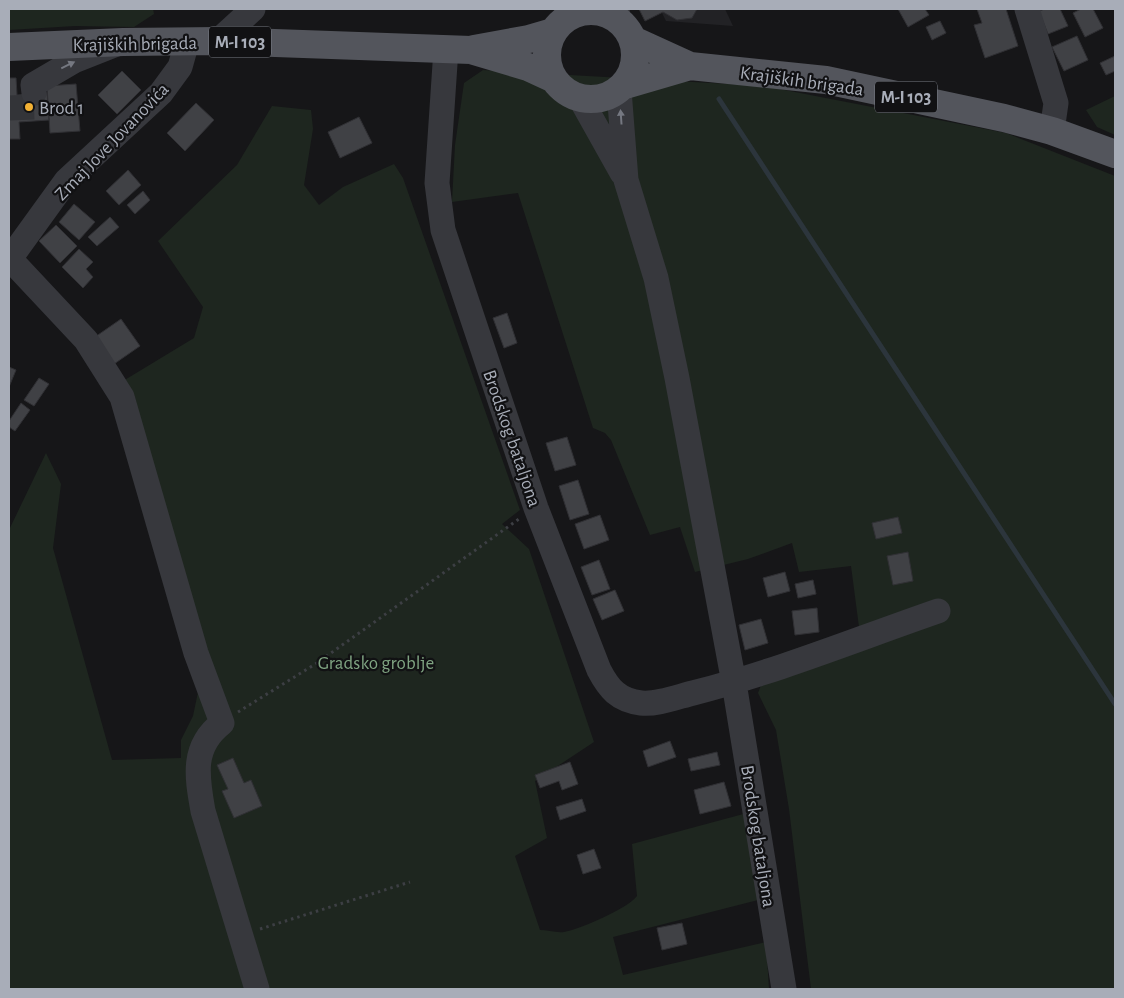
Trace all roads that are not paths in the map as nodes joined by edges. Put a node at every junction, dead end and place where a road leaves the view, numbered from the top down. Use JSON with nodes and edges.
{"nodes":[{"id":1,"x":253,"y":9,"type":"edge"},
{"id":2,"x":1027,"y":9,"type":"edge"},
{"id":3,"x":577,"y":11,"type":"edge"},
{"id":4,"x":623,"y":23,"type":"edge"},
{"id":5,"x":553,"y":32,"type":"junction"},
{"id":6,"x":218,"y":41,"type":"junction"},
{"id":7,"x":124,"y":42,"type":"junction"},
{"id":8,"x":186,"y":42,"type":"junction"},
{"id":9,"x":9,"y":47,"type":"edge"},
{"id":10,"x":458,"y":50,"type":"junction"},
{"id":11,"x":690,"y":66,"type":"junction"},
{"id":12,"x":554,"y":79,"type":"junction"},
{"id":13,"x":622,"y":87,"type":"junction"},
{"id":14,"x":34,"y":93,"type":"tunnel mouth"},
{"id":15,"x":580,"y":98,"type":"junction"},
{"id":16,"x":1052,"y":131,"type":"junction"},
{"id":17,"x":1115,"y":154,"type":"edge"},
{"id":18,"x":626,"y":180,"type":"junction"},
{"id":19,"x":9,"y":260,"type":"edge"},
{"id":20,"x":938,"y":611,"type":"dead end"},
{"id":21,"x":734,"y":682,"type":"junction"},
{"id":22,"x":256,"y":989,"type":"edge"},
{"id":23,"x":784,"y":989,"type":"edge"}],
"edges":[{"from":1,"to":6,"type":"street"},
{"from":2,"to":16,"type":"street"},
{"from":3,"to":4,"type":"main road","number":"M-I 103"},
{"from":3,"to":5,"type":"main road","number":"M-I 103"},
{"from":4,"to":11,"type":"main road","name":"Krajiških brigada","number":"M-I 103"},
{"from":4,"to":13,"type":"main road"},
{"from":5,"to":10,"type":"main road","name":"Krajiških brigada","number":"M-I 103"},
{"from":5,"to":12,"type":"main road"},
{"from":6,"to":8,"type":"main road","name":"Krajiških brigada","number":"M-I 103"},
{"from":6,"to":10,"type":"main road","name":"Krajiških brigada","number":"M-I 103"},
{"from":7,"to":8,"type":"main road","name":"Krajiških brigada","number":"M-I 103"},
{"from":7,"to":9,"type":"main road","name":"Krajiških brigada","number":"M-I 103"},
{"from":14,"to":7,"type":"street","one_way":true},
{"from":8,"to":19,"type":"street","name":"Zmaj Jove Jovanovića"},
{"from":10,"to":12,"type":"main road","name":"Krajiških brigada","number":"M-I 103"},
{"from":10,"to":21,"type":"street","name":"Brodskog bataljona"},
{"from":11,"to":13,"type":"main road","name":"Krajiških brigada","number":"M-I 103"},
{"from":11,"to":16,"type":"main road","name":"Krajiških brigada","number":"M-I 103"},
{"from":12,"to":15,"type":"main road","number":"M-I 103"},
{"from":13,"to":15,"type":"main road","number":"M-I 103"},
{"from":18,"to":13,"type":"street","name":"Brodskog bataljona","one_way":true},
{"from":15,"to":18,"type":"street","name":"Brodskog bataljona"},
{"from":16,"to":17,"type":"main road","name":"Krajiških brigada","number":"M-I 103"},
{"from":18,"to":21,"type":"street","name":"Brodskog bataljona"},
{"from":19,"to":22,"type":"street"},
{"from":20,"to":21,"type":"street","name":"Brodskog bataljona"},
{"from":21,"to":23,"type":"street","name":"Brodskog bataljona"}]}
